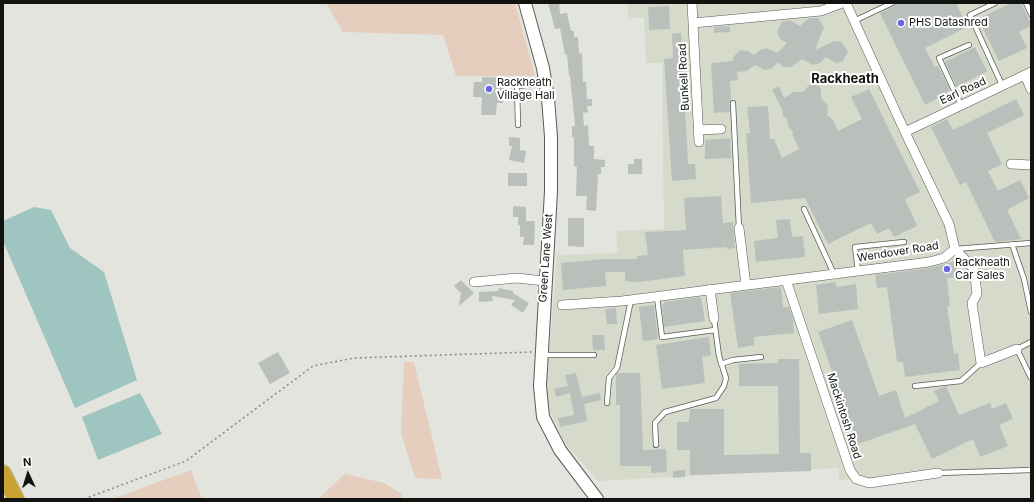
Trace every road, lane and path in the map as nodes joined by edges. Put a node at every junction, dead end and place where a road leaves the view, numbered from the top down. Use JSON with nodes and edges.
{"nodes":[{"id":1,"x":525,"y":3,"type":"edge"},
{"id":2,"x":692,"y":3,"type":"edge"},
{"id":3,"x":842,"y":3,"type":"edge"},
{"id":4,"x":846,"y":3,"type":"edge"},
{"id":5,"x":892,"y":3,"type":"edge"},
{"id":6,"x":996,"y":3,"type":"edge"},
{"id":7,"x":1026,"y":3,"type":"edge"},
{"id":8,"x":1031,"y":14,"type":"edge"},
{"id":9,"x":854,"y":21,"type":"junction"},
{"id":10,"x":693,"y":23,"type":"junction"},
{"id":11,"x":969,"y":45,"type":"dead end"},
{"id":12,"x":1028,"y":73,"type":"edge"},
{"id":13,"x":546,"y":83,"type":"junction"},
{"id":14,"x":1002,"y":86,"type":"junction"},
{"id":15,"x":1031,"y":89,"type":"edge"},
{"id":16,"x":733,"y":103,"type":"dead end"},
{"id":17,"x":961,"y":105,"type":"junction"},
{"id":18,"x":518,"y":125,"type":"dead end"},
{"id":19,"x":721,"y":129,"type":"dead end"},
{"id":20,"x":698,"y":130,"type":"junction"},
{"id":21,"x":905,"y":132,"type":"junction"},
{"id":22,"x":699,"y":142,"type":"dead end"},
{"id":23,"x":1011,"y":164,"type":"dead end"},
{"id":24,"x":1031,"y":165,"type":"edge"},
{"id":25,"x":804,"y":209,"type":"dead end"},
{"id":26,"x":739,"y":228,"type":"joint"},
{"id":27,"x":904,"y":242,"type":"dead end"},
{"id":28,"x":1031,"y":243,"type":"edge"},
{"id":29,"x":1012,"y":244,"type":"junction"},
{"id":30,"x":955,"y":249,"type":"junction"},
{"id":31,"x":858,"y":271,"type":"junction"},
{"id":32,"x":834,"y":274,"type":"junction"},
{"id":33,"x":786,"y":280,"type":"junction"},
{"id":34,"x":544,"y":281,"type":"junction"},
{"id":35,"x":474,"y":282,"type":"dead end"},
{"id":36,"x":746,"y":285,"type":"junction"},
{"id":37,"x":710,"y":289,"type":"junction"},
{"id":38,"x":657,"y":296,"type":"junction"},
{"id":39,"x":626,"y":301,"type":"junction"},
{"id":40,"x":562,"y":305,"type":"dead end"},
{"id":41,"x":1031,"y":312,"type":"edge"},
{"id":42,"x":714,"y":319,"type":"joint"},
{"id":43,"x":715,"y":330,"type":"junction"},
{"id":44,"x":1031,"y":342,"type":"edge"},
{"id":45,"x":1017,"y":348,"type":"junction"},
{"id":46,"x":541,"y":353,"type":"junction"},
{"id":47,"x":594,"y":354,"type":"dead end"},
{"id":48,"x":761,"y":357,"type":"dead end"},
{"id":49,"x":981,"y":363,"type":"junction"},
{"id":50,"x":721,"y":364,"type":"junction"},
{"id":51,"x":1031,"y":378,"type":"edge"},
{"id":52,"x":915,"y":386,"type":"dead end"},
{"id":53,"x":607,"y":403,"type":"dead end"},
{"id":54,"x":656,"y":445,"type":"dead end"},
{"id":55,"x":1031,"y":470,"type":"edge"},
{"id":56,"x":3,"y":473,"type":"edge"},
{"id":57,"x":938,"y":473,"type":"joint"},
{"id":58,"x":16,"y":499,"type":"edge"},
{"id":59,"x":84,"y":499,"type":"edge"},
{"id":60,"x":597,"y":499,"type":"edge"}],
"edges":[{"from":1,"to":13,"type":"street","name":"Green Lane West"},
{"from":2,"to":10,"type":"street","name":"Bunkell Road"},
{"from":3,"to":10,"type":"street"},
{"from":4,"to":9,"type":"street","name":"Wendover Road"},
{"from":5,"to":9,"type":"lane"},
{"from":6,"to":14,"type":"lane"},
{"from":7,"to":8,"type":"lane"},
{"from":9,"to":21,"type":"street","name":"Wendover Road"},
{"from":10,"to":20,"type":"street","name":"Bunkell Road"},
{"from":11,"to":17,"type":"lane"},
{"from":12,"to":14,"type":"street","name":"Earl Road"},
{"from":12,"to":15,"type":"street"},
{"from":13,"to":18,"type":"lane"},
{"from":13,"to":34,"type":"street","name":"Green Lane West"},
{"from":14,"to":17,"type":"street","name":"Earl Road"},
{"from":16,"to":26,"type":"lane"},
{"from":17,"to":21,"type":"street","name":"Earl Road"},
{"from":19,"to":20,"type":"street"},
{"from":20,"to":22,"type":"street","name":"Bunkell Road"},
{"from":21,"to":30,"type":"street","name":"Wendover Road"},
{"from":23,"to":24,"type":"street"},
{"from":25,"to":32,"type":"lane"},
{"from":26,"to":36,"type":"street"},
{"from":27,"to":31,"type":"lane"},
{"from":28,"to":29,"type":"lane"},
{"from":29,"to":30,"type":"lane"},
{"from":29,"to":41,"type":"lane"},
{"from":30,"to":31,"type":"street","name":"Wendover Road"},
{"from":30,"to":49,"type":"street"},
{"from":31,"to":32,"type":"street","name":"Wendover Road"},
{"from":32,"to":33,"type":"street","name":"Wendover Road"},
{"from":33,"to":36,"type":"street","name":"Wendover Road"},
{"from":33,"to":57,"type":"street","name":"Mackintosh Road"},
{"from":34,"to":35,"type":"street"},
{"from":34,"to":46,"type":"street","name":"Green Lane West"},
{"from":36,"to":37,"type":"street","name":"Wendover Road"},
{"from":37,"to":38,"type":"street","name":"Wendover Road"},
{"from":37,"to":42,"type":"street"},
{"from":38,"to":39,"type":"street","name":"Wendover Road"},
{"from":38,"to":43,"type":"lane"},
{"from":39,"to":40,"type":"street","name":"Wendover Road"},
{"from":39,"to":53,"type":"lane"},
{"from":42,"to":43,"type":"lane"},
{"from":43,"to":50,"type":"lane"},
{"from":44,"to":45,"type":"lane"},
{"from":45,"to":49,"type":"street"},
{"from":45,"to":51,"type":"lane"},
{"from":46,"to":47,"type":"lane"},
{"from":46,"to":59,"type":"path"},
{"from":46,"to":60,"type":"street","name":"Green Lane West"},
{"from":48,"to":50,"type":"lane"},
{"from":49,"to":52,"type":"lane"},
{"from":50,"to":54,"type":"lane"},
{"from":55,"to":57,"type":"lane"},
{"from":56,"to":58,"type":"highway"}]}
